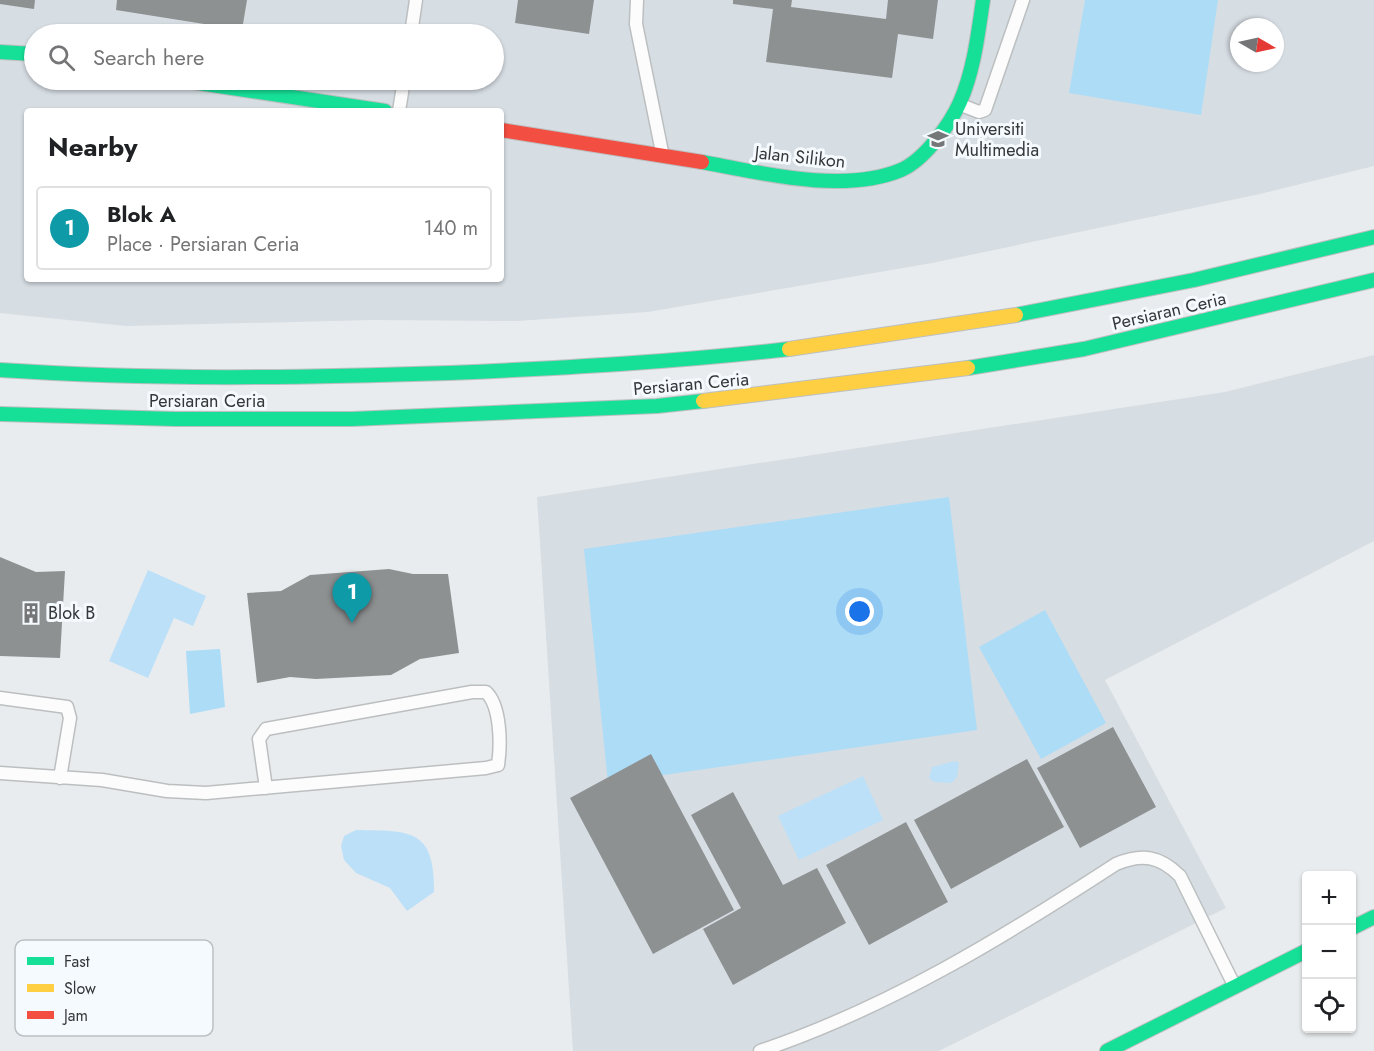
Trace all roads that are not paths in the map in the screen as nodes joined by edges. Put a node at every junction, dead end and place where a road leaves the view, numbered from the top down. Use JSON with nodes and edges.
{"nodes":[{"id":1,"x":416,"y":0,"type":"edge"},
{"id":2,"x":637,"y":0,"type":"edge"},
{"id":3,"x":983,"y":0,"type":"edge"},
{"id":4,"x":1023,"y":0,"type":"edge"},
{"id":5,"x":412,"y":24,"type":"edge"},
{"id":6,"x":0,"y":52,"type":"edge"},
{"id":7,"x":24,"y":53,"type":"edge"},
{"id":8,"x":245,"y":90,"type":"edge"},
{"id":9,"x":402,"y":90,"type":"edge"},
{"id":10,"x":960,"y":105,"type":"junction"},
{"id":11,"x":365,"y":108,"type":"edge"},
{"id":12,"x":399,"y":108,"type":"edge"},
{"id":13,"x":504,"y":130,"type":"edge"},
{"id":14,"x":662,"y":155,"type":"junction"},
{"id":15,"x":1374,"y":237,"type":"edge"},
{"id":16,"x":1374,"y":280,"type":"edge"},
{"id":17,"x":0,"y":370,"type":"edge"},
{"id":18,"x":0,"y":414,"type":"edge"},
{"id":19,"x":0,"y":698,"type":"edge"},
{"id":20,"x":0,"y":773,"type":"edge"},
{"id":21,"x":60,"y":778,"type":"junction"},
{"id":22,"x":266,"y":788,"type":"junction"},
{"id":23,"x":1374,"y":917,"type":"edge"},
{"id":24,"x":1356,"y":926,"type":"edge"},
{"id":25,"x":1302,"y":953,"type":"edge"},
{"id":26,"x":1236,"y":987,"type":"junction"},
{"id":27,"x":760,"y":1051,"type":"edge"},
{"id":28,"x":1107,"y":1051,"type":"edge"}],
"edges":[{"from":1,"to":5,"type":"lane"},
{"from":2,"to":14,"type":"lane"},
{"from":3,"to":10,"type":"street","name":"Jalan Silikon"},
{"from":4,"to":10,"type":"lane"},
{"from":6,"to":7,"type":"street"},
{"from":8,"to":11,"type":"street"},
{"from":9,"to":12,"type":"lane"},
{"from":10,"to":14,"type":"street","name":"Jalan Silikon"},
{"from":13,"to":14,"type":"street","name":"Jalan Silikon"},
{"from":15,"to":17,"type":"street","name":"Persiaran Ceria"},
{"from":16,"to":18,"type":"street","name":"Persiaran Ceria"},
{"from":19,"to":21,"type":"lane"},
{"from":20,"to":21,"type":"lane"},
{"from":21,"to":22,"type":"lane"},
{"from":22,"to":22,"type":"lane"},
{"from":23,"to":24,"type":"street"},
{"from":25,"to":26,"type":"street"},
{"from":26,"to":27,"type":"lane"},
{"from":26,"to":28,"type":"street"}]}
